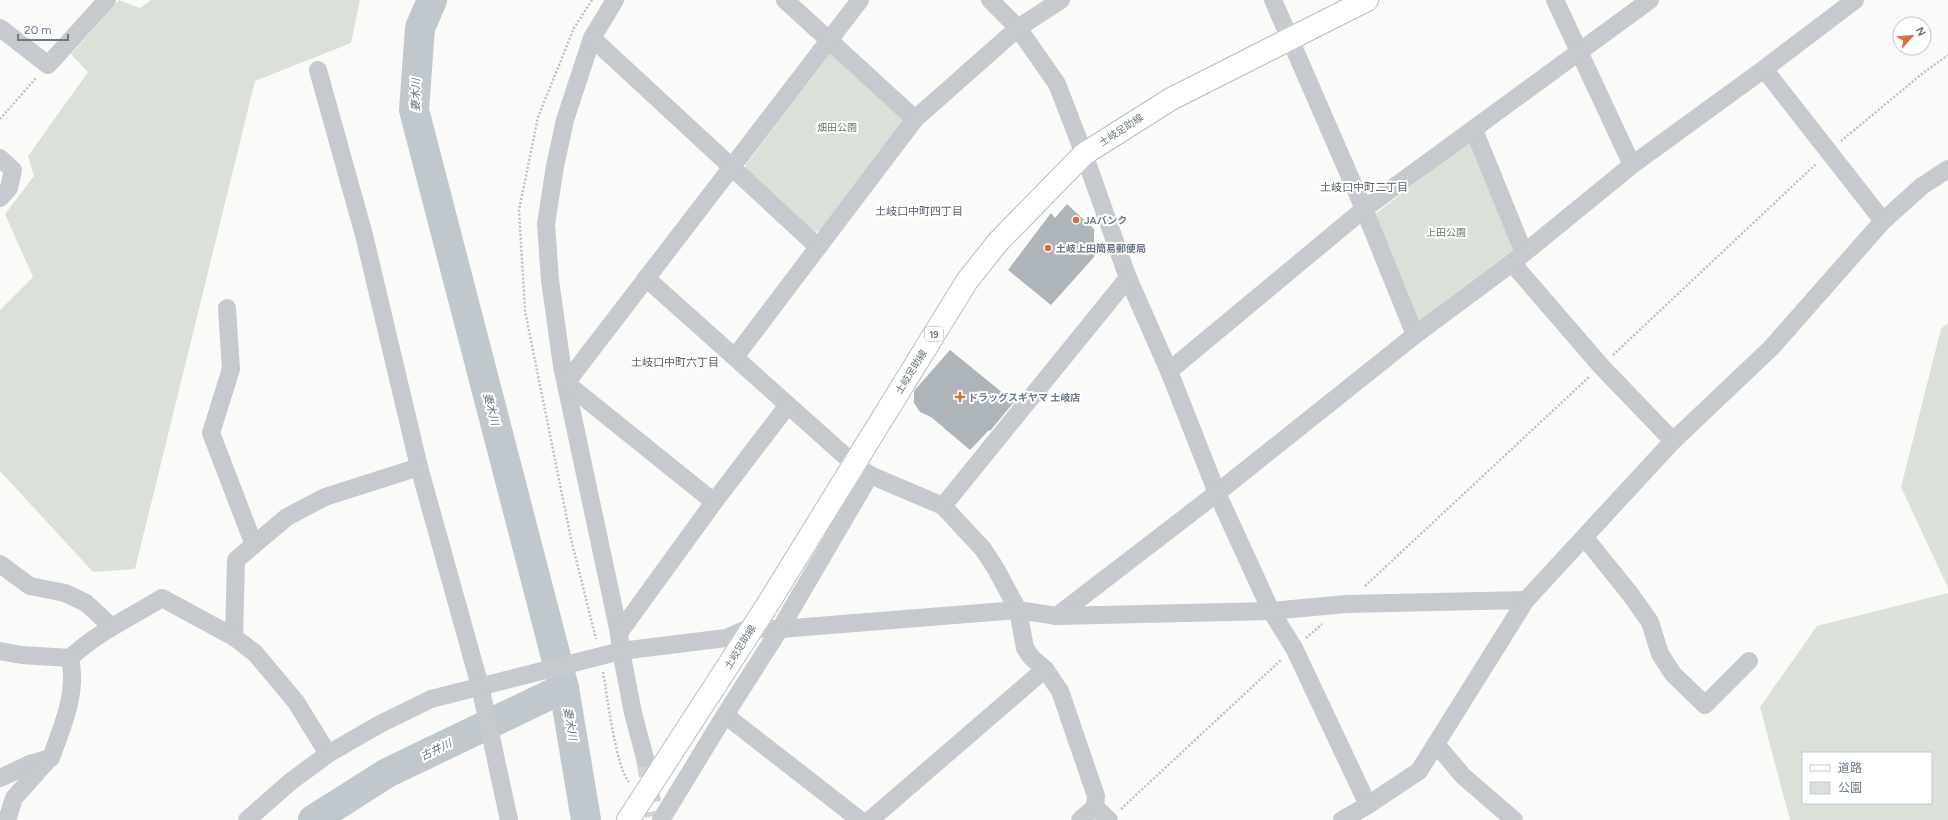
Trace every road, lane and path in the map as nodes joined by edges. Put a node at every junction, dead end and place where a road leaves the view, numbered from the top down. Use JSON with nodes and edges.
{"nodes":[{"id":1,"x":106,"y":0,"type":"edge"},
{"id":2,"x":615,"y":0,"type":"edge"},
{"id":3,"x":785,"y":0,"type":"edge"},
{"id":4,"x":860,"y":0,"type":"edge"},
{"id":5,"x":990,"y":0,"type":"edge"},
{"id":6,"x":1061,"y":0,"type":"edge"},
{"id":7,"x":1273,"y":0,"type":"edge"},
{"id":8,"x":1367,"y":0,"type":"edge"},
{"id":9,"x":1555,"y":0,"type":"edge"},
{"id":10,"x":1650,"y":0,"type":"edge"},
{"id":11,"x":1855,"y":0,"type":"edge"},
{"id":12,"x":0,"y":28,"type":"edge"},
{"id":13,"x":1018,"y":28,"type":"junction"},
{"id":14,"x":592,"y":38,"type":"junction"},
{"id":15,"x":1289,"y":39,"type":"junction"},
{"id":16,"x":829,"y":41,"type":"junction"},
{"id":17,"x":1578,"y":51,"type":"junction"},
{"id":18,"x":1948,"y":55,"type":"edge"},
{"id":19,"x":48,"y":64,"type":"junction"},
{"id":20,"x":1764,"y":69,"type":"junction"},
{"id":21,"x":318,"y":70,"type":"dead end"},
{"id":22,"x":0,"y":119,"type":"edge"},
{"id":23,"x":915,"y":119,"type":"junction"},
{"id":24,"x":1474,"y":130,"type":"junction"},
{"id":25,"x":1829,"y":152,"type":"junction"},
{"id":26,"x":1084,"y":154,"type":"junction"},
{"id":27,"x":0,"y":158,"type":"edge"},
{"id":28,"x":1632,"y":165,"type":"junction"},
{"id":29,"x":733,"y":168,"type":"junction"},
{"id":30,"x":1948,"y":169,"type":"edge"},
{"id":31,"x":0,"y":198,"type":"edge"},
{"id":32,"x":1364,"y":209,"type":"junction"},
{"id":33,"x":1883,"y":221,"type":"junction"},
{"id":34,"x":818,"y":247,"type":"junction"},
{"id":35,"x":1518,"y":258,"type":"junction"},
{"id":36,"x":646,"y":278,"type":"junction"},
{"id":37,"x":1128,"y":278,"type":"junction"},
{"id":38,"x":227,"y":308,"type":"dead end"},
{"id":39,"x":1415,"y":335,"type":"junction"},
{"id":40,"x":735,"y":357,"type":"junction"},
{"id":41,"x":1601,"y":366,"type":"junction"},
{"id":42,"x":1169,"y":370,"type":"junction"},
{"id":43,"x":566,"y":383,"type":"junction"},
{"id":44,"x":788,"y":405,"type":"junction"},
{"id":45,"x":1673,"y":441,"type":"junction"},
{"id":46,"x":419,"y":468,"type":"junction"},
{"id":47,"x":862,"y":470,"type":"junction"},
{"id":48,"x":1217,"y":493,"type":"junction"},
{"id":49,"x":714,"y":502,"type":"junction"},
{"id":50,"x":943,"y":506,"type":"junction"},
{"id":51,"x":1585,"y":538,"type":"junction"},
{"id":52,"x":254,"y":544,"type":"junction"},
{"id":53,"x":0,"y":564,"type":"edge"},
{"id":54,"x":1526,"y":600,"type":"junction"},
{"id":55,"x":1346,"y":604,"type":"junction"},
{"id":56,"x":1018,"y":610,"type":"junction"},
{"id":57,"x":1271,"y":611,"type":"junction"},
{"id":58,"x":1057,"y":616,"type":"junction"},
{"id":59,"x":1323,"y":624,"type":"dead end"},
{"id":60,"x":754,"y":626,"type":"junction"},
{"id":61,"x":112,"y":627,"type":"junction"},
{"id":62,"x":780,"y":629,"type":"junction"},
{"id":63,"x":620,"y":632,"type":"junction"},
{"id":64,"x":234,"y":637,"type":"junction"},
{"id":65,"x":1294,"y":648,"type":"junction"},
{"id":66,"x":0,"y":651,"type":"edge"},
{"id":67,"x":620,"y":651,"type":"junction"},
{"id":68,"x":70,"y":658,"type":"junction"},
{"id":69,"x":1749,"y":661,"type":"dead end"},
{"id":70,"x":1045,"y":669,"type":"junction"},
{"id":71,"x":486,"y":684,"type":"junction"},
{"id":72,"x":725,"y":715,"type":"junction"},
{"id":73,"x":1436,"y":744,"type":"junction"},
{"id":74,"x":328,"y":754,"type":"junction"},
{"id":75,"x":50,"y":758,"type":"junction"},
{"id":76,"x":645,"y":758,"type":"tunnel mouth"},
{"id":77,"x":0,"y":778,"type":"edge"},
{"id":78,"x":1368,"y":805,"type":"junction"},
{"id":79,"x":1095,"y":807,"type":"junction"},
{"id":80,"x":647,"y":816,"type":"edge"},
{"id":81,"x":7,"y":820,"type":"edge"},
{"id":82,"x":248,"y":820,"type":"edge"},
{"id":83,"x":509,"y":820,"type":"edge"},
{"id":84,"x":860,"y":820,"type":"edge"},
{"id":85,"x":870,"y":820,"type":"edge"},
{"id":86,"x":1080,"y":820,"type":"edge"},
{"id":87,"x":1109,"y":820,"type":"edge"},
{"id":88,"x":1342,"y":820,"type":"edge"},
{"id":89,"x":1514,"y":820,"type":"edge"}],
"edges":[{"from":1,"to":19,"type":"street"},
{"from":2,"to":14,"type":"street"},
{"from":3,"to":16,"type":"street"},
{"from":4,"to":16,"type":"street"},
{"from":5,"to":13,"type":"street"},
{"from":6,"to":13,"type":"street"},
{"from":7,"to":15,"type":"street"},
{"from":8,"to":15,"type":"main road","name":"土岐足助線","number":"19"},
{"from":9,"to":17,"type":"street"},
{"from":10,"to":17,"type":"street"},
{"from":11,"to":20,"type":"street"},
{"from":12,"to":19,"type":"street"},
{"from":13,"to":23,"type":"street"},
{"from":13,"to":26,"type":"street"},
{"from":14,"to":29,"type":"street"},
{"from":14,"to":43,"type":"street"},
{"from":15,"to":26,"type":"main road","name":"土岐足助線","number":"19"},
{"from":15,"to":32,"type":"street"},
{"from":16,"to":23,"type":"street"},
{"from":16,"to":29,"type":"street"},
{"from":17,"to":24,"type":"street"},
{"from":17,"to":28,"type":"street"},
{"from":18,"to":25,"type":"path"},
{"from":19,"to":22,"type":"path"},
{"from":20,"to":25,"type":"street"},
{"from":20,"to":28,"type":"street"},
{"from":21,"to":46,"type":"street"},
{"from":23,"to":34,"type":"street"},
{"from":24,"to":32,"type":"street"},
{"from":24,"to":35,"type":"street"},
{"from":25,"to":33,"type":"street"},
{"from":25,"to":41,"type":"path"},
{"from":26,"to":37,"type":"street"},
{"from":26,"to":47,"type":"main road","name":"土岐足助線","number":"19"},
{"from":27,"to":31,"type":"street"},
{"from":28,"to":35,"type":"street"},
{"from":29,"to":34,"type":"street"},
{"from":29,"to":36,"type":"street"},
{"from":30,"to":33,"type":"street"},
{"from":32,"to":39,"type":"street"},
{"from":32,"to":42,"type":"street"},
{"from":33,"to":45,"type":"street"},
{"from":34,"to":40,"type":"street"},
{"from":35,"to":39,"type":"street"},
{"from":35,"to":41,"type":"street"},
{"from":36,"to":40,"type":"street"},
{"from":36,"to":43,"type":"street"},
{"from":37,"to":42,"type":"street"},
{"from":37,"to":50,"type":"street"},
{"from":38,"to":52,"type":"street"},
{"from":39,"to":48,"type":"street"},
{"from":40,"to":44,"type":"street"},
{"from":41,"to":45,"type":"street"},
{"from":41,"to":55,"type":"path"},
{"from":42,"to":48,"type":"street"},
{"from":43,"to":49,"type":"street"},
{"from":43,"to":63,"type":"street"},
{"from":44,"to":47,"type":"street"},
{"from":44,"to":49,"type":"street"},
{"from":45,"to":51,"type":"street"},
{"from":46,"to":52,"type":"street"},
{"from":46,"to":71,"type":"street"},
{"from":47,"to":50,"type":"street"},
{"from":47,"to":60,"type":"main road","name":"土岐足助線","number":"19"},
{"from":47,"to":62,"type":"street"},
{"from":48,"to":57,"type":"street"},
{"from":48,"to":58,"type":"street"},
{"from":49,"to":63,"type":"street"},
{"from":50,"to":56,"type":"street"},
{"from":51,"to":54,"type":"street"},
{"from":51,"to":69,"type":"street"},
{"from":52,"to":64,"type":"street"},
{"from":53,"to":61,"type":"street"},
{"from":54,"to":55,"type":"street"},
{"from":54,"to":73,"type":"street"},
{"from":55,"to":57,"type":"street"},
{"from":56,"to":58,"type":"street"},
{"from":56,"to":62,"type":"street"},
{"from":56,"to":70,"type":"street"},
{"from":57,"to":58,"type":"street"},
{"from":57,"to":65,"type":"street"},
{"from":59,"to":65,"type":"path"},
{"from":60,"to":62,"type":"street"},
{"from":60,"to":67,"type":"street"},
{"from":60,"to":80,"type":"main road","name":"土岐足助線","number":"19"},
{"from":61,"to":64,"type":"street"},
{"from":61,"to":68,"type":"street"},
{"from":62,"to":72,"type":"street"},
{"from":63,"to":67,"type":"street"},
{"from":64,"to":74,"type":"street"},
{"from":65,"to":78,"type":"street"},
{"from":65,"to":87,"type":"path"},
{"from":66,"to":68,"type":"street"},
{"from":67,"to":71,"type":"street"},
{"from":67,"to":76,"type":"street"},
{"from":68,"to":75,"type":"street"},
{"from":70,"to":79,"type":"street"},
{"from":70,"to":85,"type":"street"},
{"from":71,"to":74,"type":"street"},
{"from":71,"to":83,"type":"street"},
{"from":72,"to":80,"type":"street"},
{"from":72,"to":84,"type":"street"},
{"from":73,"to":78,"type":"street"},
{"from":73,"to":89,"type":"street"},
{"from":74,"to":82,"type":"street"},
{"from":75,"to":77,"type":"street"},
{"from":75,"to":81,"type":"street"},
{"from":78,"to":88,"type":"street"},
{"from":79,"to":86,"type":"street"},
{"from":79,"to":87,"type":"street"}]}
